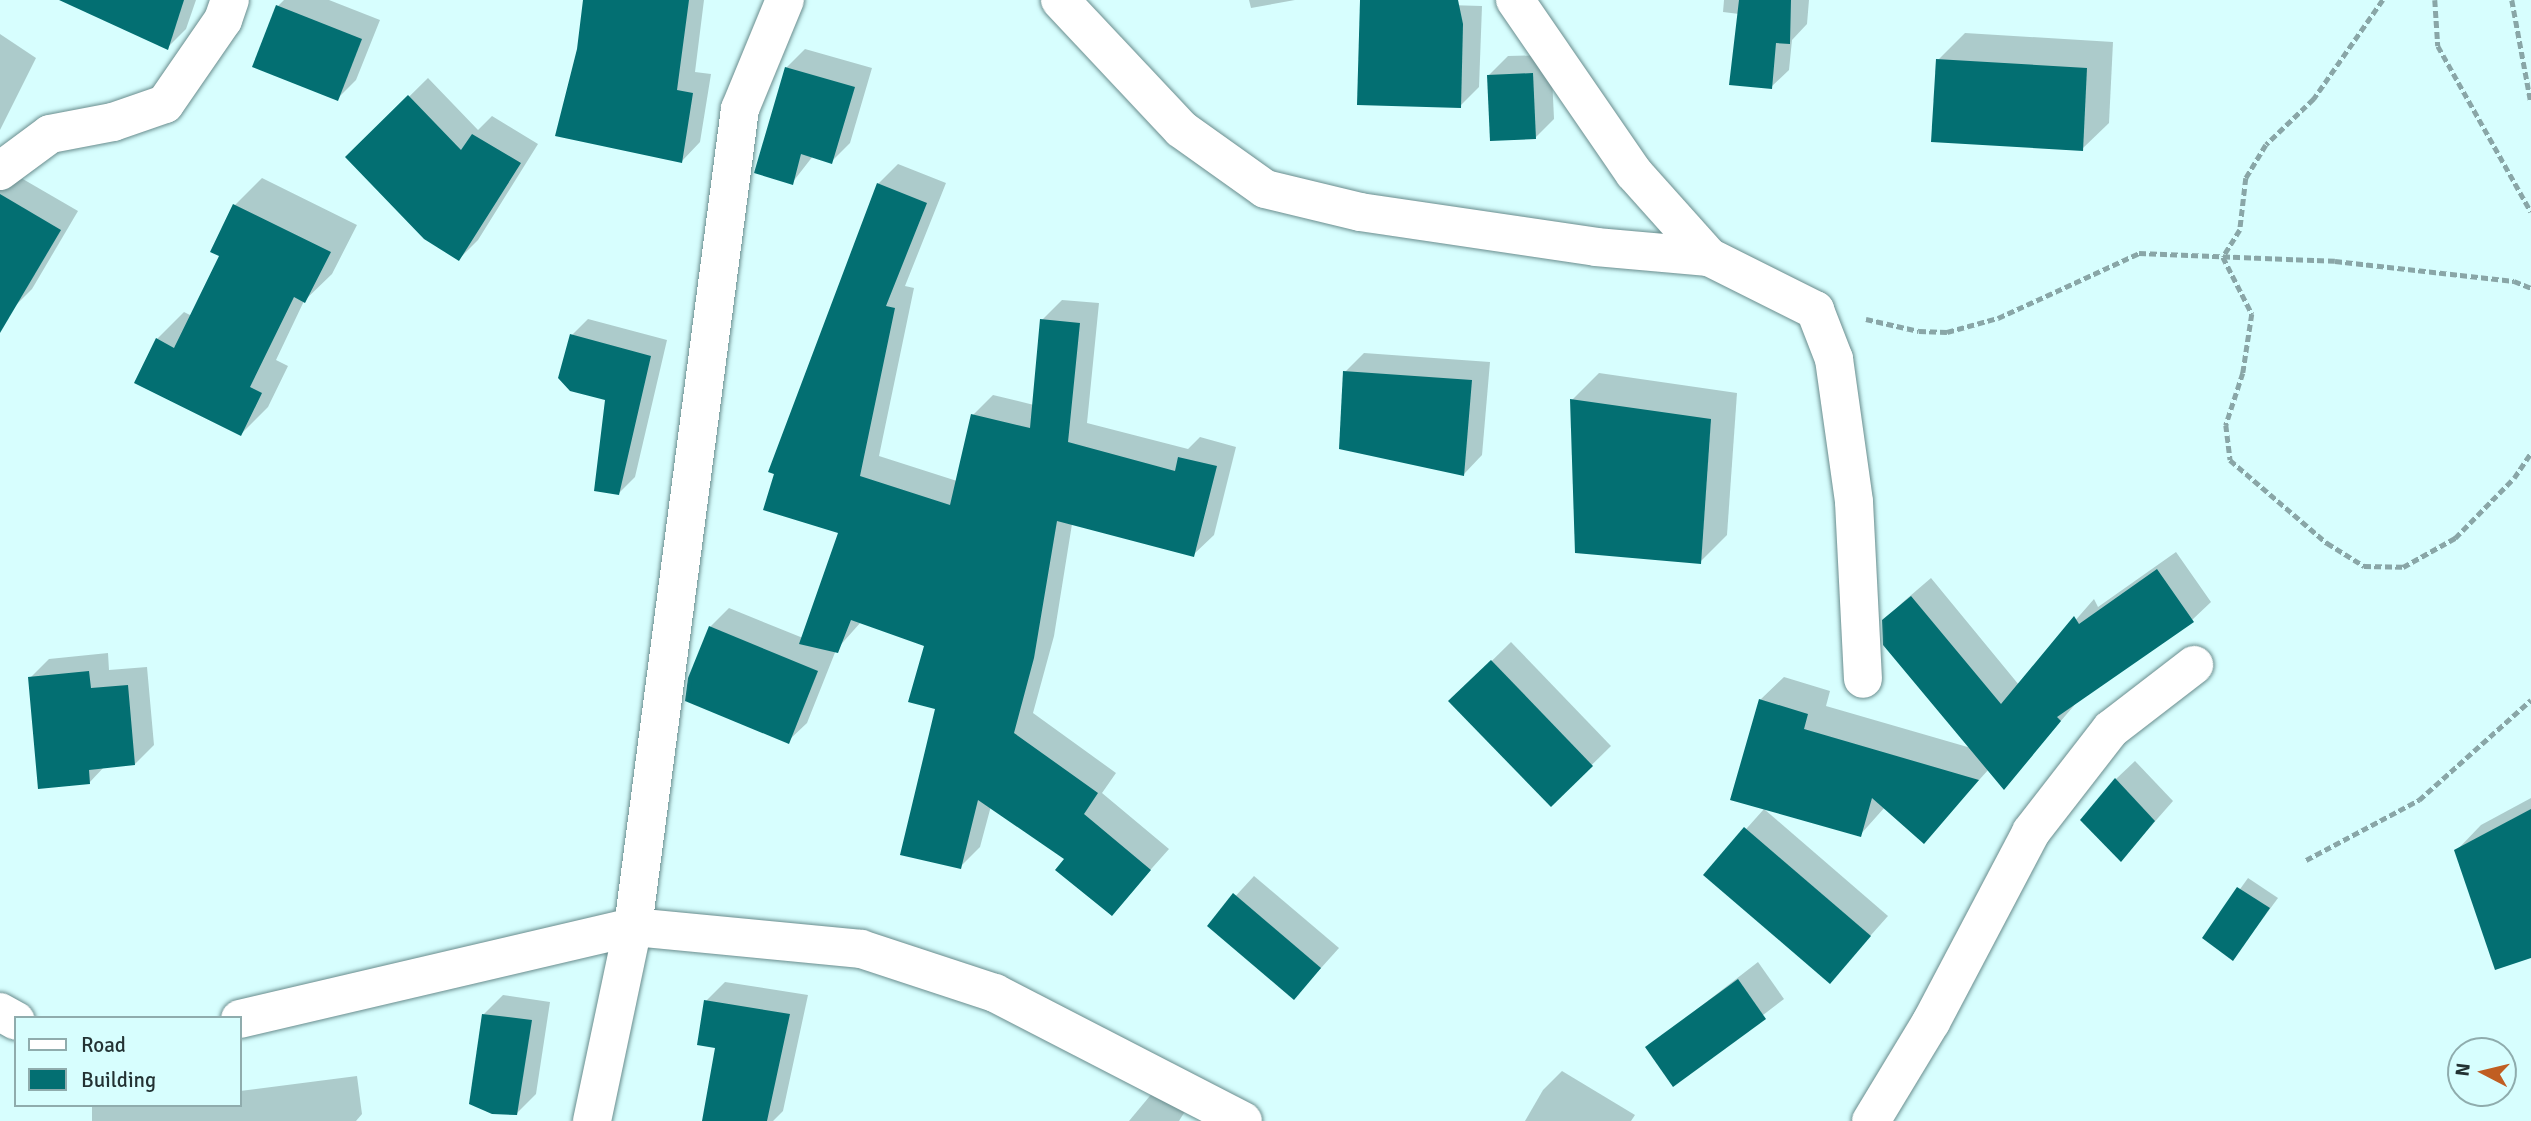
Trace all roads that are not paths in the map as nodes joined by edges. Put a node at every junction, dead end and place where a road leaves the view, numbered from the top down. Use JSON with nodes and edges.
{"nodes":[{"id":1,"x":230,"y":0,"type":"edge"},
{"id":2,"x":785,"y":0,"type":"edge"},
{"id":3,"x":1060,"y":0,"type":"edge"},
{"id":4,"x":1515,"y":0,"type":"edge"},
{"id":5,"x":0,"y":172,"type":"edge"},
{"id":6,"x":1709,"y":257,"type":"junction"},
{"id":7,"x":2194,"y":664,"type":"dead end"},
{"id":8,"x":1863,"y":679,"type":"dead end"},
{"id":9,"x":633,"y":927,"type":"junction"},
{"id":10,"x":242,"y":1019,"type":"edge"},
{"id":11,"x":592,"y":1121,"type":"edge"},
{"id":12,"x":1243,"y":1121,"type":"edge"},
{"id":13,"x":1871,"y":1121,"type":"edge"}],
"edges":[{"from":1,"to":5,"type":"street"},
{"from":2,"to":9,"type":"street"},
{"from":3,"to":6,"type":"street"},
{"from":4,"to":6,"type":"street"},
{"from":6,"to":8,"type":"street"},
{"from":7,"to":13,"type":"street"},
{"from":9,"to":10,"type":"street"},
{"from":9,"to":11,"type":"street"},
{"from":9,"to":12,"type":"street"}]}
